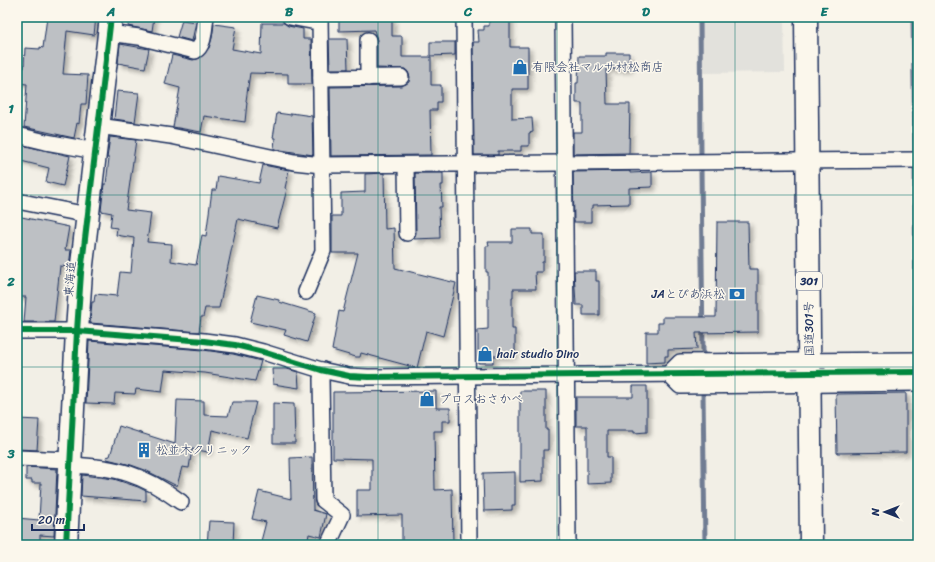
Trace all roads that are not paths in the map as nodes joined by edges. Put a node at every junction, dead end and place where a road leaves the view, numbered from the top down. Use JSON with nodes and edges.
{"nodes":[{"id":1,"x":206,"y":17,"type":"edge"},
{"id":2,"x":290,"y":17,"type":"edge"},
{"id":3,"x":464,"y":17,"type":"edge"},
{"id":4,"x":563,"y":17,"type":"edge"},
{"id":5,"x":806,"y":17,"type":"edge"},
{"id":6,"x":320,"y":19,"type":"edge"},
{"id":7,"x":110,"y":25,"type":"edge"},
{"id":8,"x":368,"y":40,"type":"dead end"},
{"id":9,"x":401,"y":77,"type":"dead end"},
{"id":10,"x":321,"y":78,"type":"junction"},
{"id":11,"x":368,"y":78,"type":"junction"},
{"id":12,"x":98,"y":126,"type":"junction"},
{"id":13,"x":17,"y":135,"type":"edge"},
{"id":14,"x":95,"y":151,"type":"junction"},
{"id":15,"x":918,"y":160,"type":"edge"},
{"id":16,"x":807,"y":161,"type":"junction"},
{"id":17,"x":565,"y":163,"type":"junction"},
{"id":18,"x":465,"y":164,"type":"junction"},
{"id":19,"x":322,"y":165,"type":"junction"},
{"id":20,"x":406,"y":165,"type":"junction"},
{"id":21,"x":17,"y":201,"type":"edge"},
{"id":22,"x":88,"y":215,"type":"junction"},
{"id":23,"x":407,"y":233,"type":"dead end"},
{"id":24,"x":306,"y":292,"type":"dead end"},
{"id":25,"x":17,"y":331,"type":"edge"},
{"id":26,"x":77,"y":331,"type":"junction"},
{"id":27,"x":918,"y":360,"type":"edge"},
{"id":28,"x":809,"y":361,"type":"junction"},
{"id":29,"x":323,"y":370,"type":"junction"},
{"id":30,"x":832,"y":372,"type":"tunnel mouth"},
{"id":31,"x":918,"y":372,"type":"edge"},
{"id":32,"x":786,"y":373,"type":"tunnel mouth"},
{"id":33,"x":668,"y":374,"type":"junction"},
{"id":34,"x":567,"y":375,"type":"junction"},
{"id":35,"x":467,"y":376,"type":"junction"},
{"id":36,"x":918,"y":383,"type":"edge"},
{"id":37,"x":810,"y":384,"type":"junction"},
{"id":38,"x":17,"y":458,"type":"edge"},
{"id":39,"x":70,"y":462,"type":"junction"},
{"id":40,"x":181,"y":502,"type":"dead end"},
{"id":41,"x":66,"y":545,"type":"edge"},
{"id":42,"x":328,"y":545,"type":"edge"},
{"id":43,"x":469,"y":545,"type":"edge"},
{"id":44,"x":568,"y":545,"type":"edge"},
{"id":45,"x":811,"y":545,"type":"edge"}],
"edges":[{"from":1,"to":7,"type":"street"},
{"from":2,"to":6,"type":"street"},
{"from":3,"to":18,"type":"street"},
{"from":4,"to":17,"type":"street"},
{"from":5,"to":16,"type":"main road","name":"国道301号","number":"301"},
{"from":6,"to":10,"type":"street"},
{"from":7,"to":12,"type":"main road","name":"東海道"},
{"from":8,"to":11,"type":"street"},
{"from":9,"to":11,"type":"street"},
{"from":10,"to":11,"type":"street"},
{"from":10,"to":19,"type":"street"},
{"from":12,"to":14,"type":"main road","name":"東海道"},
{"from":12,"to":19,"type":"street"},
{"from":13,"to":14,"type":"street"},
{"from":14,"to":22,"type":"main road","name":"東海道"},
{"from":15,"to":16,"type":"street"},
{"from":16,"to":17,"type":"street"},
{"from":16,"to":28,"type":"main road","name":"国道301号","number":"301"},
{"from":17,"to":18,"type":"street"},
{"from":17,"to":34,"type":"street"},
{"from":18,"to":20,"type":"street"},
{"from":18,"to":35,"type":"street"},
{"from":19,"to":20,"type":"street"},
{"from":19,"to":24,"type":"street"},
{"from":20,"to":23,"type":"street"},
{"from":21,"to":22,"type":"street"},
{"from":22,"to":26,"type":"main road","name":"東海道"},
{"from":25,"to":26,"type":"street"},
{"from":26,"to":29,"type":"street"},
{"from":26,"to":39,"type":"main road","name":"東海道"},
{"from":27,"to":28,"type":"street"},
{"from":28,"to":33,"type":"street"},
{"from":28,"to":37,"type":"main road","name":"国道301号","number":"301"},
{"from":29,"to":35,"type":"street"},
{"from":29,"to":42,"type":"street"},
{"from":30,"to":31,"type":"street"},
{"from":32,"to":33,"type":"street"},
{"from":33,"to":34,"type":"street"},
{"from":33,"to":37,"type":"street"},
{"from":34,"to":35,"type":"street"},
{"from":34,"to":44,"type":"street"},
{"from":35,"to":43,"type":"street"},
{"from":36,"to":37,"type":"street"},
{"from":37,"to":45,"type":"main road","name":"国道301号","number":"301"},
{"from":38,"to":39,"type":"street"},
{"from":39,"to":40,"type":"street"},
{"from":39,"to":41,"type":"main road","name":"東海道"}]}
